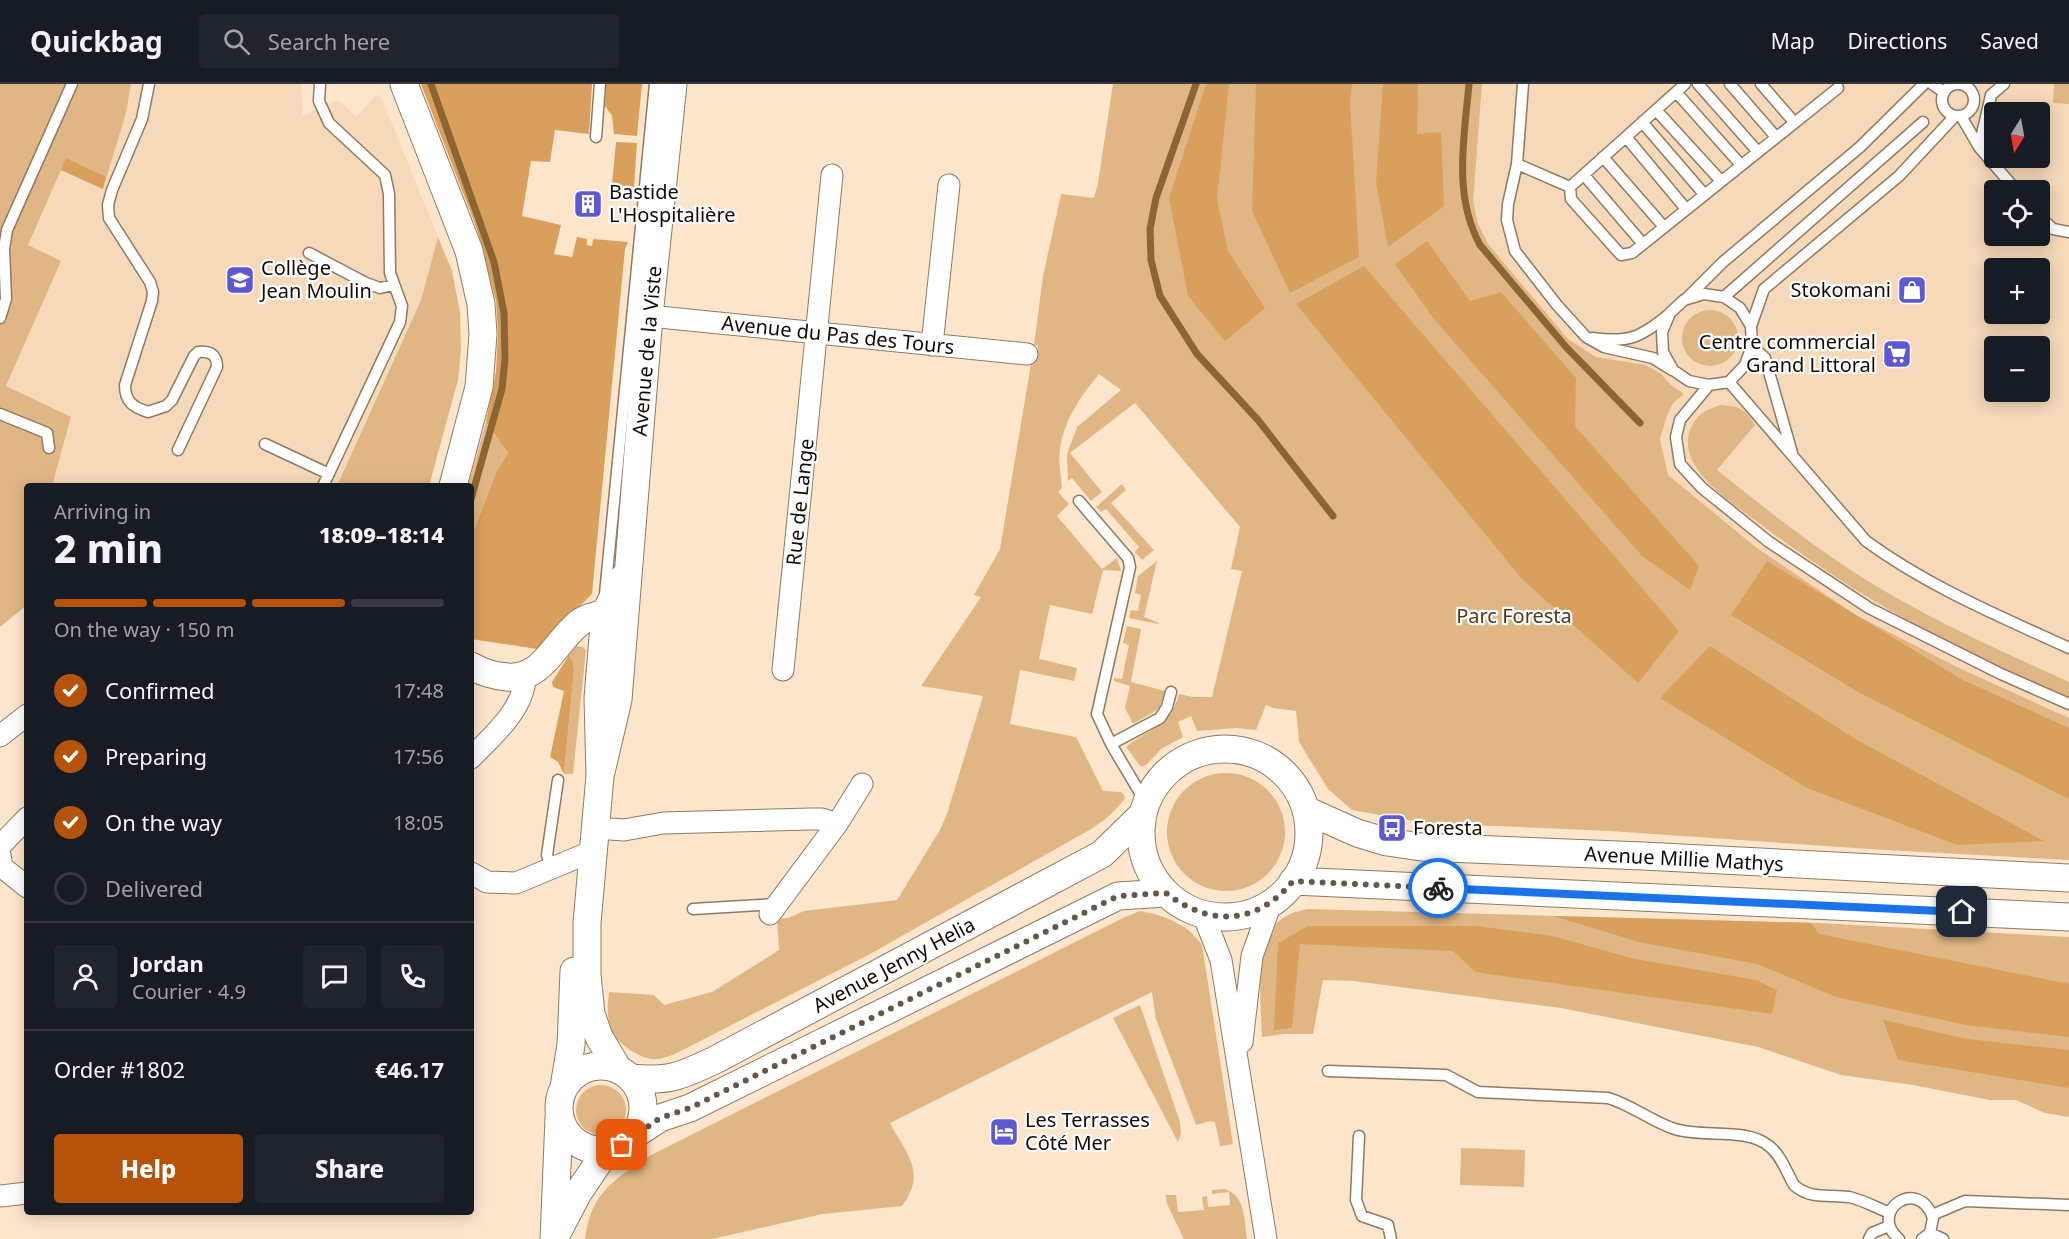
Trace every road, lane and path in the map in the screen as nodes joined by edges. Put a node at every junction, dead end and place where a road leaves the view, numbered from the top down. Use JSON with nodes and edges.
{"nodes":[{"id":1,"x":72,"y":84,"type":"edge"},
{"id":2,"x":149,"y":84,"type":"edge"},
{"id":3,"x":320,"y":84,"type":"edge"},
{"id":4,"x":404,"y":84,"type":"edge"},
{"id":5,"x":600,"y":84,"type":"edge"},
{"id":6,"x":655,"y":84,"type":"edge"},
{"id":7,"x":673,"y":84,"type":"edge"},
{"id":8,"x":1523,"y":84,"type":"edge"},
{"id":9,"x":1685,"y":84,"type":"edge"},
{"id":10,"x":1698,"y":84,"type":"edge"},
{"id":11,"x":1730,"y":84,"type":"edge"},
{"id":12,"x":1761,"y":84,"type":"edge"},
{"id":13,"x":1923,"y":84,"type":"edge"},
{"id":14,"x":1932,"y":84,"type":"edge"},
{"id":15,"x":2004,"y":84,"type":"edge"},
{"id":16,"x":1838,"y":88,"type":"dead end"},
{"id":17,"x":1970,"y":89,"type":"edge"},
{"id":18,"x":1676,"y":92,"type":"junction"},
{"id":19,"x":1944,"y":92,"type":"junction"},
{"id":20,"x":1991,"y":95,"type":"junction"},
{"id":21,"x":1656,"y":110,"type":"junction"},
{"id":22,"x":1958,"y":116,"type":"junction"},
{"id":23,"x":1642,"y":122,"type":"junction"},
{"id":24,"x":1794,"y":122,"type":"junction"},
{"id":25,"x":1923,"y":122,"type":"dead end"},
{"id":26,"x":596,"y":137,"type":"dead end"},
{"id":27,"x":1626,"y":137,"type":"junction"},
{"id":28,"x":1776,"y":137,"type":"junction"},
{"id":29,"x":1979,"y":147,"type":"junction"},
{"id":30,"x":1758,"y":152,"type":"junction"},
{"id":31,"x":1603,"y":157,"type":"junction"},
{"id":32,"x":1517,"y":164,"type":"junction"},
{"id":33,"x":1741,"y":165,"type":"junction"},
{"id":34,"x":832,"y":175,"type":"dead end"},
{"id":35,"x":1584,"y":175,"type":"junction"},
{"id":36,"x":2007,"y":180,"type":"edge"},
{"id":37,"x":1721,"y":181,"type":"junction"},
{"id":38,"x":949,"y":185,"type":"dead end"},
{"id":39,"x":1570,"y":187,"type":"junction"},
{"id":40,"x":1704,"y":194,"type":"junction"},
{"id":41,"x":1686,"y":209,"type":"junction"},
{"id":42,"x":1664,"y":227,"type":"junction"},
{"id":43,"x":2050,"y":227,"type":"edge"},
{"id":44,"x":2069,"y":232,"type":"edge"},
{"id":45,"x":1643,"y":244,"type":"junction"},
{"id":46,"x":309,"y":253,"type":"dead end"},
{"id":47,"x":393,"y":285,"type":"junction"},
{"id":48,"x":1724,"y":297,"type":"junction"},
{"id":49,"x":1684,"y":300,"type":"junction"},
{"id":50,"x":1670,"y":314,"type":"junction"},
{"id":51,"x":649,"y":315,"type":"junction"},
{"id":52,"x":0,"y":318,"type":"edge"},
{"id":53,"x":1750,"y":326,"type":"junction"},
{"id":54,"x":817,"y":333,"type":"junction"},
{"id":55,"x":1586,"y":337,"type":"junction"},
{"id":56,"x":932,"y":345,"type":"junction"},
{"id":57,"x":1752,"y":346,"type":"junction"},
{"id":58,"x":1027,"y":354,"type":"dead end"},
{"id":59,"x":1673,"y":370,"type":"junction"},
{"id":60,"x":1729,"y":382,"type":"junction"},
{"id":61,"x":1709,"y":385,"type":"junction"},
{"id":62,"x":0,"y":414,"type":"edge"},
{"id":63,"x":265,"y":444,"type":"dead end"},
{"id":64,"x":49,"y":448,"type":"dead end"},
{"id":65,"x":178,"y":450,"type":"dead end"},
{"id":66,"x":1794,"y":459,"type":"junction"},
{"id":67,"x":329,"y":474,"type":"junction"},
{"id":68,"x":324,"y":483,"type":"edge"},
{"id":69,"x":454,"y":483,"type":"edge"},
{"id":70,"x":1079,"y":501,"type":"dead end"},
{"id":71,"x":629,"y":566,"type":"junction"},
{"id":72,"x":605,"y":613,"type":"junction"},
{"id":73,"x":2069,"y":648,"type":"edge"},
{"id":74,"x":622,"y":654,"type":"junction"},
{"id":75,"x":474,"y":668,"type":"edge"},
{"id":76,"x":783,"y":670,"type":"dead end"},
{"id":77,"x":525,"y":676,"type":"junction"},
{"id":78,"x":1171,"y":692,"type":"dead end"},
{"id":79,"x":2069,"y":704,"type":"edge"},
{"id":80,"x":24,"y":717,"type":"edge"},
{"id":81,"x":0,"y":736,"type":"edge"},
{"id":82,"x":1111,"y":744,"type":"junction"},
{"id":83,"x":474,"y":755,"type":"edge"},
{"id":84,"x":600,"y":776,"type":"junction"},
{"id":85,"x":558,"y":780,"type":"dead end"},
{"id":86,"x":862,"y":784,"type":"dead end"},
{"id":87,"x":1144,"y":809,"type":"junction"},
{"id":88,"x":1306,"y":810,"type":"junction"},
{"id":89,"x":24,"y":821,"type":"edge"},
{"id":90,"x":837,"y":824,"type":"junction"},
{"id":91,"x":595,"y":840,"type":"junction"},
{"id":92,"x":0,"y":846,"type":"edge"},
{"id":93,"x":0,"y":855,"type":"edge"},
{"id":94,"x":551,"y":868,"type":"junction"},
{"id":95,"x":474,"y":875,"type":"edge"},
{"id":96,"x":2069,"y":878,"type":"edge"},
{"id":97,"x":1293,"y":881,"type":"junction"},
{"id":98,"x":24,"y":885,"type":"edge"},
{"id":99,"x":1166,"y":893,"type":"junction"},
{"id":100,"x":1271,"y":903,"type":"junction"},
{"id":101,"x":693,"y":909,"type":"dead end"},
{"id":102,"x":775,"y":909,"type":"joint"},
{"id":103,"x":1203,"y":914,"type":"junction"},
{"id":104,"x":2069,"y":917,"type":"edge"},
{"id":105,"x":587,"y":923,"type":"junction"},
{"id":106,"x":1239,"y":1066,"type":"junction"},
{"id":107,"x":1328,"y":1071,"type":"dead end"},
{"id":108,"x":624,"y":1073,"type":"junction"},
{"id":109,"x":564,"y":1087,"type":"junction"},
{"id":110,"x":559,"y":1118,"type":"junction"},
{"id":111,"x":634,"y":1135,"type":"junction"},
{"id":112,"x":1359,"y":1136,"type":"dead end"},
{"id":113,"x":607,"y":1150,"type":"junction"},
{"id":114,"x":24,"y":1193,"type":"edge"},
{"id":115,"x":0,"y":1196,"type":"edge"},
{"id":116,"x":2069,"y":1205,"type":"edge"},
{"id":117,"x":1890,"y":1213,"type":"junction"},
{"id":118,"x":1932,"y":1215,"type":"junction"},
{"id":119,"x":1889,"y":1226,"type":"junction"},
{"id":120,"x":1926,"y":1236,"type":"edge"},
{"id":121,"x":554,"y":1239,"type":"edge"},
{"id":122,"x":1266,"y":1239,"type":"edge"},
{"id":123,"x":1392,"y":1239,"type":"edge"},
{"id":124,"x":1869,"y":1239,"type":"edge"},
{"id":125,"x":1899,"y":1239,"type":"edge"},
{"id":126,"x":1943,"y":1239,"type":"edge"}],
"edges":[{"from":1,"to":52,"type":"lane"},
{"from":2,"to":65,"type":"lane"},
{"from":3,"to":47,"type":"lane"},
{"from":4,"to":69,"type":"street"},
{"from":5,"to":26,"type":"lane"},
{"from":6,"to":72,"type":"lane"},
{"from":7,"to":51,"type":"street","name":"Avenue de la Viste"},
{"from":8,"to":32,"type":"lane"},
{"from":9,"to":18,"type":"lane"},
{"from":10,"to":30,"type":"lane"},
{"from":11,"to":28,"type":"lane"},
{"from":12,"to":24,"type":"lane"},
{"from":13,"to":49,"type":"lane"},
{"from":14,"to":19,"type":"lane"},
{"from":15,"to":20,"type":"lane"},
{"from":16,"to":24,"type":"lane"},
{"from":17,"to":19,"type":"lane"},
{"from":17,"to":20,"type":"lane"},
{"from":17,"to":22,"type":"lane"},
{"from":18,"to":21,"type":"lane"},
{"from":18,"to":33,"type":"lane"},
{"from":19,"to":22,"type":"lane"},
{"from":20,"to":29,"type":"lane"},
{"from":21,"to":23,"type":"lane"},
{"from":21,"to":37,"type":"lane"},
{"from":22,"to":29,"type":"lane"},
{"from":22,"to":53,"type":"lane"},
{"from":23,"to":27,"type":"lane"},
{"from":23,"to":40,"type":"lane"},
{"from":24,"to":28,"type":"lane"},
{"from":25,"to":48,"type":"lane"},
{"from":27,"to":31,"type":"lane"},
{"from":27,"to":41,"type":"lane"},
{"from":28,"to":30,"type":"lane"},
{"from":29,"to":36,"type":"lane"},
{"from":30,"to":33,"type":"lane"},
{"from":31,"to":35,"type":"lane"},
{"from":31,"to":42,"type":"lane"},
{"from":32,"to":39,"type":"lane"},
{"from":32,"to":55,"type":"lane"},
{"from":33,"to":37,"type":"lane"},
{"from":34,"to":54,"type":"street","name":"Rue de Lange"},
{"from":35,"to":39,"type":"lane"},
{"from":35,"to":45,"type":"lane"},
{"from":37,"to":40,"type":"lane"},
{"from":38,"to":56,"type":"street"},
{"from":39,"to":45,"type":"lane"},
{"from":40,"to":41,"type":"lane"},
{"from":41,"to":42,"type":"lane"},
{"from":42,"to":45,"type":"lane"},
{"from":43,"to":44,"type":"lane"},
{"from":46,"to":47,"type":"lane"},
{"from":47,"to":67,"type":"lane"},
{"from":48,"to":49,"type":"lane"},
{"from":48,"to":53,"type":"lane"},
{"from":49,"to":50,"type":"lane"},
{"from":50,"to":55,"type":"lane"},
{"from":50,"to":59,"type":"lane"},
{"from":51,"to":54,"type":"street","name":"Avenue du Pas des Tours"},
{"from":51,"to":71,"type":"street","name":"Avenue de la Viste"},
{"from":53,"to":57,"type":"lane"},
{"from":54,"to":56,"type":"street","name":"Avenue du Pas des Tours"},
{"from":54,"to":76,"type":"street","name":"Rue de Lange"},
{"from":55,"to":59,"type":"lane"},
{"from":56,"to":58,"type":"street","name":"Avenue du Pas des Tours"},
{"from":57,"to":60,"type":"lane"},
{"from":57,"to":66,"type":"lane"},
{"from":59,"to":61,"type":"lane"},
{"from":60,"to":61,"type":"lane"},
{"from":60,"to":66,"type":"lane"},
{"from":61,"to":79,"type":"lane"},
{"from":62,"to":64,"type":"lane"},
{"from":63,"to":67,"type":"lane"},
{"from":66,"to":73,"type":"lane"},
{"from":67,"to":68,"type":"lane"},
{"from":70,"to":82,"type":"lane"},
{"from":71,"to":72,"type":"street","name":"Avenue de la Viste"},
{"from":71,"to":74,"type":"street"},
{"from":72,"to":74,"type":"street"},
{"from":72,"to":77,"type":"street"},
{"from":72,"to":84,"type":"street"},
{"from":74,"to":84,"type":"street"},
{"from":75,"to":77,"type":"street"},
{"from":77,"to":83,"type":"street"},
{"from":78,"to":82,"type":"lane"},
{"from":80,"to":81,"type":"street"},
{"from":82,"to":87,"type":"lane"},
{"from":84,"to":91,"type":"street"},
{"from":85,"to":94,"type":"lane"},
{"from":86,"to":90,"type":"street"},
{"from":87,"to":88,"type":"street"},
{"from":87,"to":99,"type":"street"},
{"from":87,"to":108,"type":"street","name":"Avenue Jenny Helia"},
{"from":88,"to":96,"type":"street","name":"Avenue Millie Mathys"},
{"from":88,"to":97,"type":"street"},
{"from":89,"to":92,"type":"street"},
{"from":90,"to":91,"type":"street"},
{"from":90,"to":102,"type":"street"},
{"from":91,"to":94,"type":"street"},
{"from":91,"to":105,"type":"street"},
{"from":93,"to":98,"type":"street"},
{"from":94,"to":95,"type":"street"},
{"from":97,"to":100,"type":"street"},
{"from":97,"to":104,"type":"street","name":"Avenue Millie Mathys"},
{"from":99,"to":103,"type":"street"},
{"from":99,"to":111,"type":"street","name":"Avenue Jenny Helia"},
{"from":100,"to":103,"type":"street"},
{"from":100,"to":106,"type":"street"},
{"from":101,"to":102,"type":"lane"},
{"from":103,"to":106,"type":"street"},
{"from":105,"to":108,"type":"street"},
{"from":105,"to":109,"type":"street"},
{"from":106,"to":122,"type":"street"},
{"from":107,"to":117,"type":"lane"},
{"from":108,"to":109,"type":"street"},
{"from":108,"to":111,"type":"street"},
{"from":109,"to":110,"type":"street"},
{"from":110,"to":113,"type":"street"},
{"from":110,"to":121,"type":"street"},
{"from":111,"to":113,"type":"street"},
{"from":112,"to":123,"type":"lane"},
{"from":113,"to":121,"type":"street"},
{"from":114,"to":115,"type":"street"},
{"from":116,"to":118,"type":"lane"},
{"from":117,"to":118,"type":"lane"},
{"from":117,"to":119,"type":"lane"},
{"from":118,"to":120,"type":"lane"},
{"from":119,"to":124,"type":"lane"},
{"from":119,"to":125,"type":"lane"},
{"from":120,"to":126,"type":"lane"}]}
